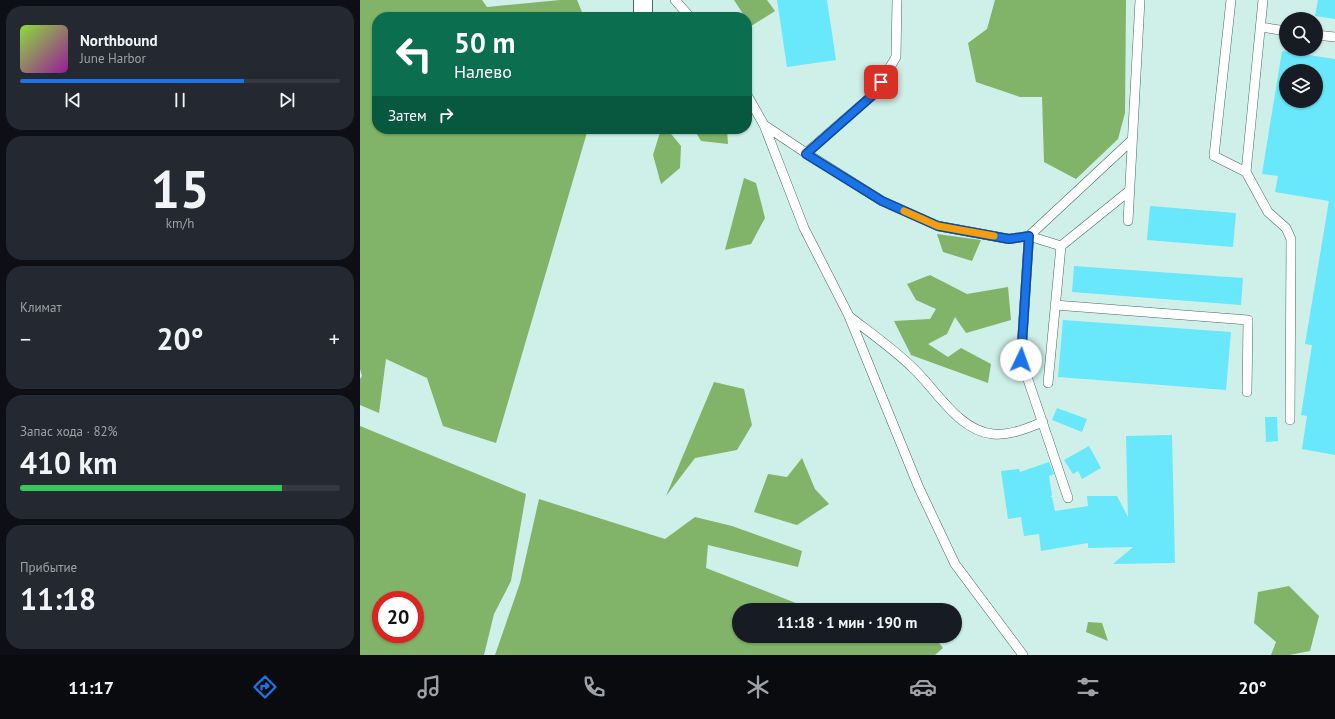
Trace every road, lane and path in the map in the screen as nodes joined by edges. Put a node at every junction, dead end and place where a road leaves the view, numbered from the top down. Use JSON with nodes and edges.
{"nodes":[{"id":1,"x":643,"y":0,"type":"edge"},
{"id":2,"x":675,"y":0,"type":"edge"},
{"id":3,"x":897,"y":0,"type":"edge"},
{"id":4,"x":1140,"y":0,"type":"edge"},
{"id":5,"x":1231,"y":0,"type":"edge"},
{"id":6,"x":1263,"y":0,"type":"edge"},
{"id":7,"x":643,"y":12,"type":"edge"},
{"id":8,"x":686,"y":12,"type":"edge"},
{"id":9,"x":1260,"y":27,"type":"junction"},
{"id":10,"x":1279,"y":30,"type":"edge"},
{"id":11,"x":1323,"y":36,"type":"edge"},
{"id":12,"x":1335,"y":37,"type":"edge"},
{"id":13,"x":752,"y":105,"type":"edge"},
{"id":14,"x":764,"y":125,"type":"junction"},
{"id":15,"x":1132,"y":140,"type":"junction"},
{"id":16,"x":806,"y":154,"type":"junction"},
{"id":17,"x":1246,"y":172,"type":"junction"},
{"id":18,"x":1130,"y":191,"type":"junction"},
{"id":19,"x":1128,"y":221,"type":"dead end"},
{"id":20,"x":1029,"y":236,"type":"junction"},
{"id":21,"x":1061,"y":246,"type":"junction"},
{"id":22,"x":1056,"y":305,"type":"junction"},
{"id":23,"x":849,"y":316,"type":"junction"},
{"id":24,"x":1048,"y":383,"type":"dead end"},
{"id":25,"x":1247,"y":392,"type":"dead end"},
{"id":26,"x":1290,"y":420,"type":"dead end"},
{"id":27,"x":1043,"y":422,"type":"junction"},
{"id":28,"x":1068,"y":498,"type":"dead end"},
{"id":29,"x":1023,"y":655,"type":"edge"}],
"edges":[{"from":1,"to":7,"type":"street"},
{"from":2,"to":8,"type":"lane"},
{"from":3,"to":16,"type":"lane"},
{"from":4,"to":15,"type":"lane"},
{"from":5,"to":17,"type":"lane"},
{"from":6,"to":9,"type":"lane"},
{"from":9,"to":10,"type":"lane"},
{"from":9,"to":17,"type":"lane"},
{"from":11,"to":12,"type":"lane"},
{"from":13,"to":14,"type":"lane"},
{"from":14,"to":16,"type":"lane"},
{"from":14,"to":23,"type":"lane"},
{"from":15,"to":18,"type":"lane"},
{"from":15,"to":20,"type":"lane"},
{"from":16,"to":20,"type":"lane"},
{"from":17,"to":26,"type":"lane"},
{"from":18,"to":19,"type":"lane"},
{"from":18,"to":21,"type":"lane"},
{"from":20,"to":21,"type":"lane"},
{"from":20,"to":27,"type":"lane"},
{"from":21,"to":22,"type":"lane"},
{"from":22,"to":24,"type":"lane"},
{"from":22,"to":25,"type":"lane"},
{"from":23,"to":27,"type":"lane"},
{"from":23,"to":29,"type":"lane"},
{"from":27,"to":28,"type":"lane"}]}
